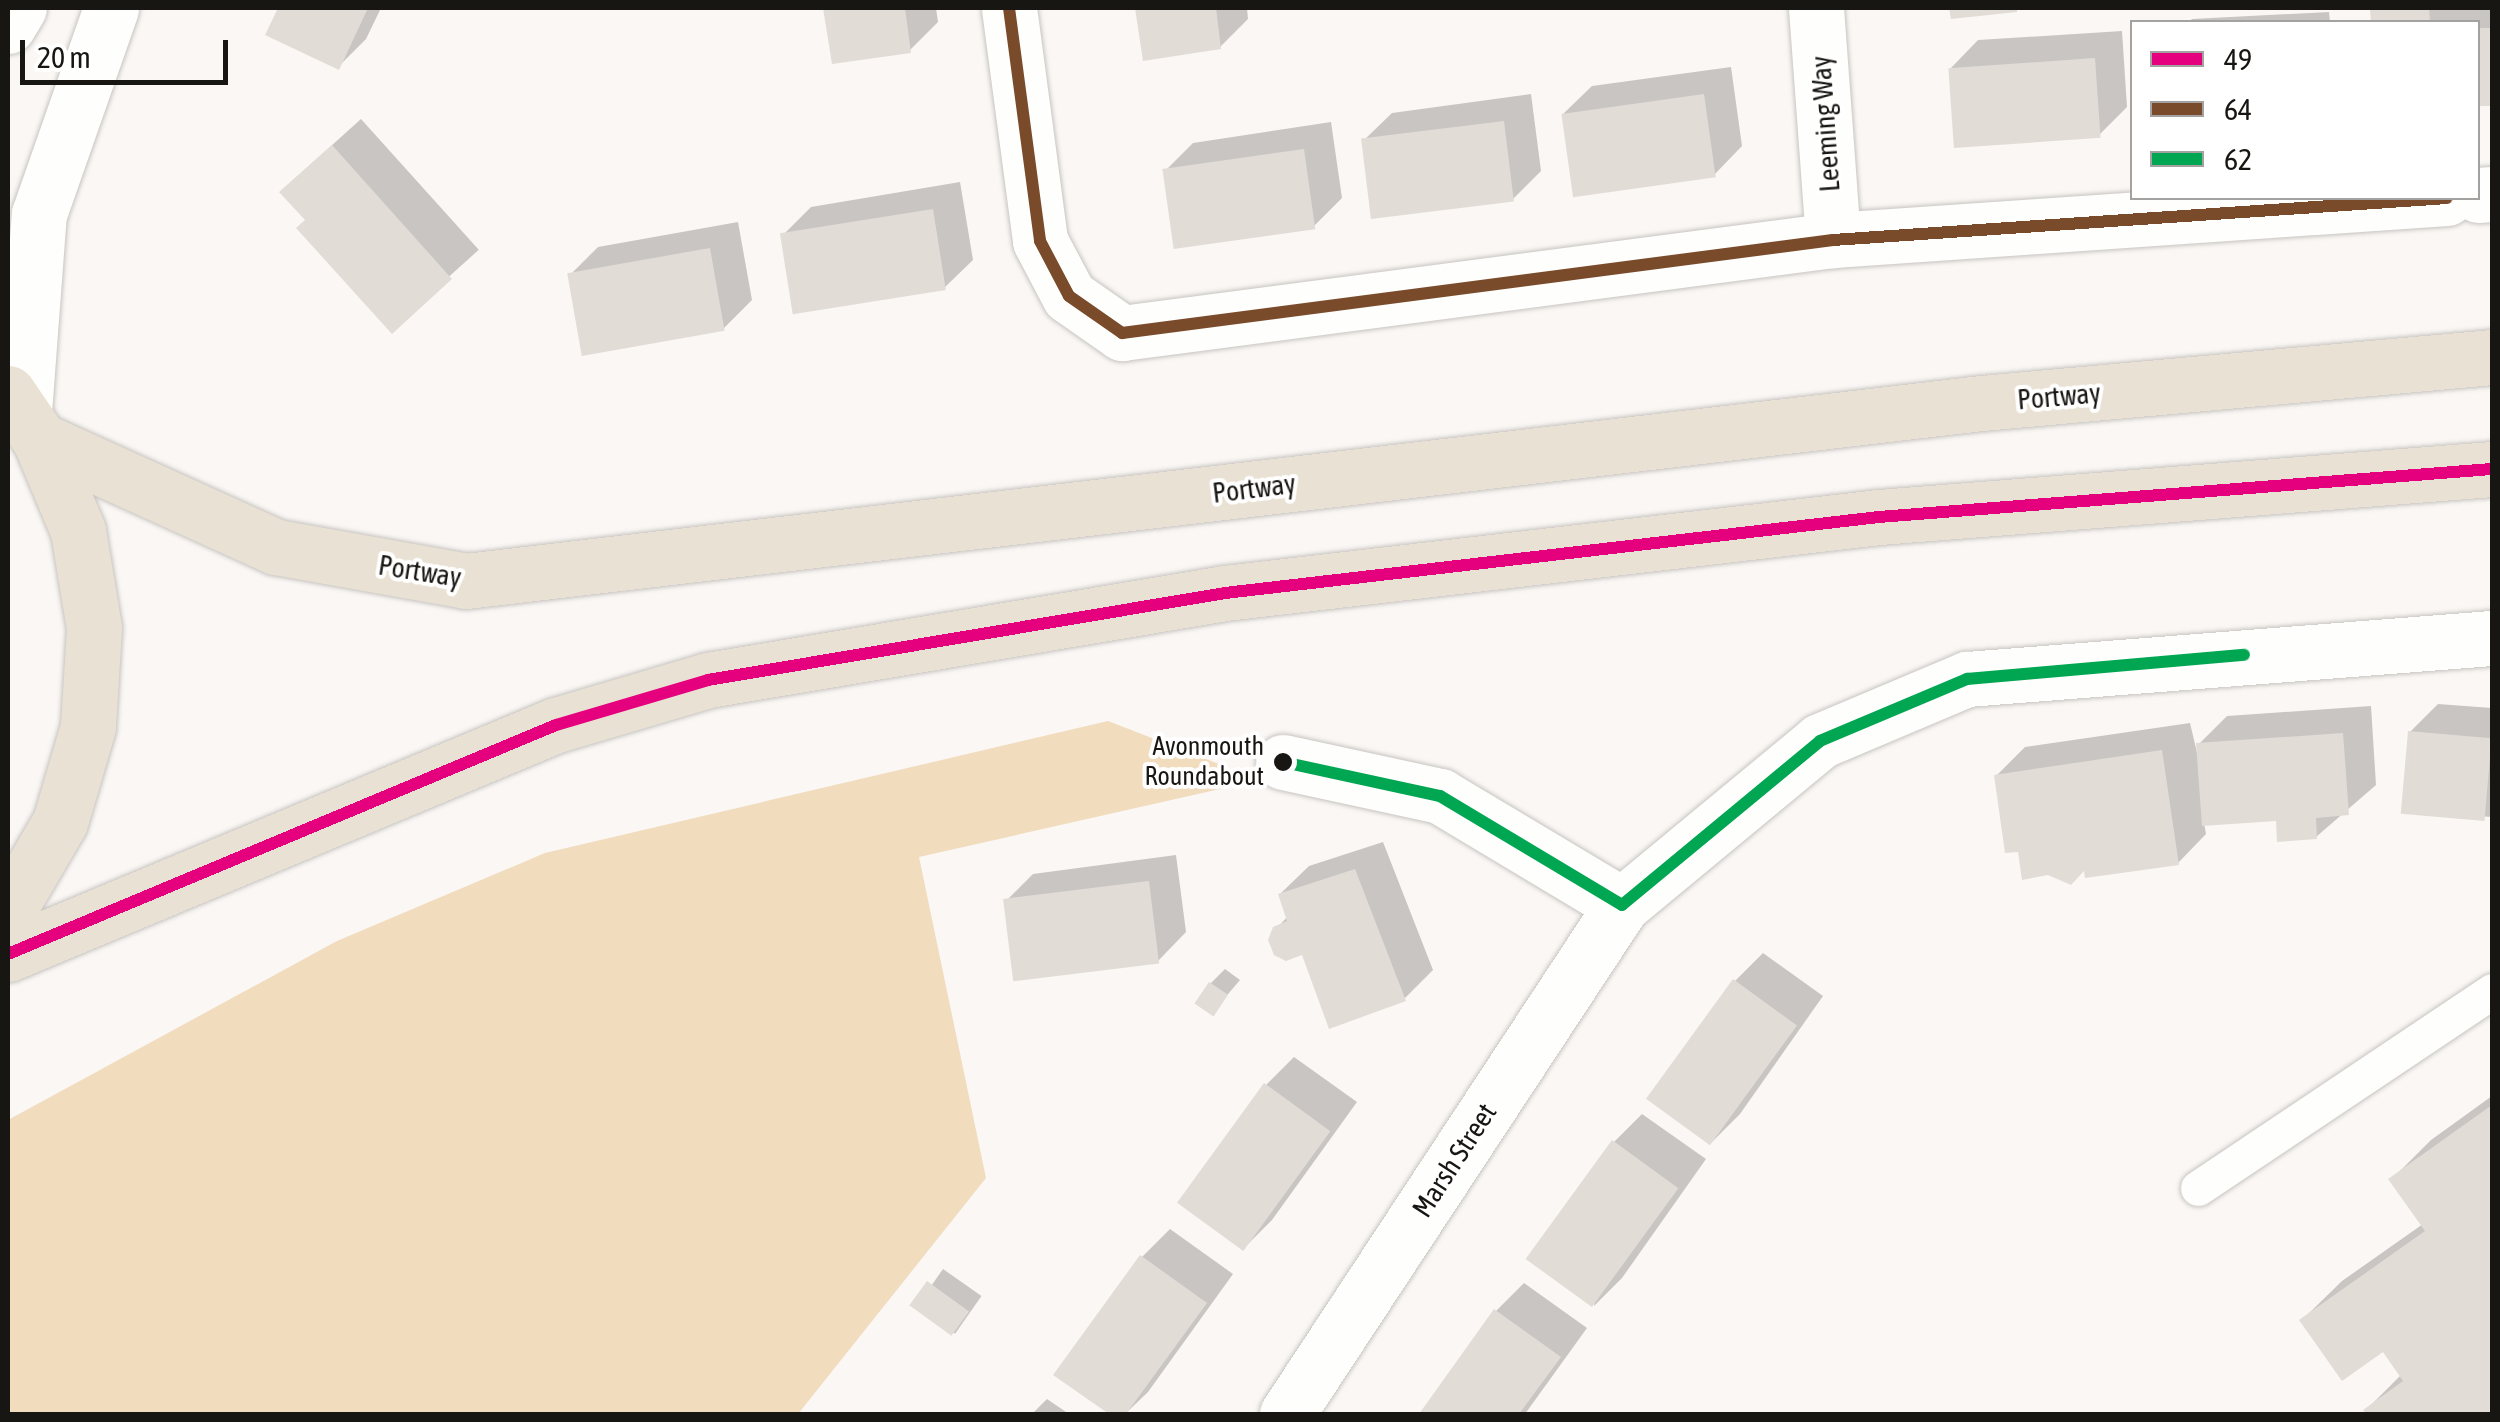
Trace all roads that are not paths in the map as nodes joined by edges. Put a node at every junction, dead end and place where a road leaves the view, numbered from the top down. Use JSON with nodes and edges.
{"nodes":[{"id":1,"x":19,"y":8,"type":"edge"},
{"id":2,"x":112,"y":8,"type":"edge"},
{"id":3,"x":1009,"y":8,"type":"edge"},
{"id":4,"x":1816,"y":8,"type":"edge"},
{"id":5,"x":8,"y":26,"type":"edge"},
{"id":6,"x":2419,"y":200,"type":"edge"},
{"id":7,"x":1833,"y":240,"type":"junction"},
{"id":8,"x":2492,"y":357,"type":"edge"},
{"id":9,"x":24,"y":415,"type":"edge"},
{"id":10,"x":2492,"y":468,"type":"edge"},
{"id":11,"x":2492,"y":638,"type":"edge"},
{"id":12,"x":1283,"y":762,"type":"dead end"},
{"id":13,"x":1622,"y":905,"type":"junction"},
{"id":14,"x":8,"y":911,"type":"edge"},
{"id":15,"x":8,"y":954,"type":"edge"},
{"id":16,"x":2492,"y":990,"type":"edge"},
{"id":17,"x":2198,"y":1188,"type":"dead end"},
{"id":18,"x":1287,"y":1414,"type":"edge"}],
"edges":[{"from":1,"to":5,"type":"street"},
{"from":2,"to":9,"type":"street"},
{"from":3,"to":7,"type":"street"},
{"from":4,"to":7,"type":"street","name":"Leeming Way"},
{"from":6,"to":7,"type":"street"},
{"from":8,"to":9,"type":"highway","name":"Portway"},
{"from":9,"to":14,"type":"highway"},
{"from":10,"to":15,"type":"highway"},
{"from":11,"to":13,"type":"street"},
{"from":12,"to":13,"type":"street"},
{"from":13,"to":18,"type":"street","name":"Marsh Street"},
{"from":16,"to":17,"type":"lane"}]}
